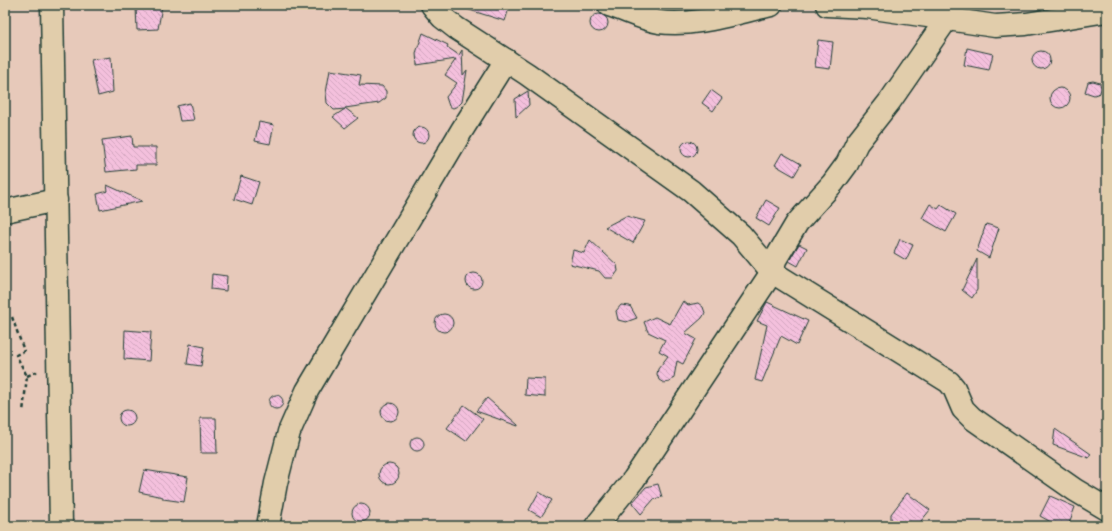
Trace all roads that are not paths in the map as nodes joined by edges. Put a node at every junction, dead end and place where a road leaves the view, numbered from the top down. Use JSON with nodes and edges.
{"nodes":[{"id":1,"x":52,"y":5,"type":"edge"},
{"id":2,"x":432,"y":5,"type":"edge"},
{"id":3,"x":609,"y":5,"type":"edge"},
{"id":4,"x":771,"y":5,"type":"edge"},
{"id":5,"x":827,"y":5,"type":"edge"},
{"id":6,"x":1107,"y":10,"type":"edge"},
{"id":7,"x":946,"y":20,"type":"junction"},
{"id":8,"x":506,"y":60,"type":"junction"},
{"id":9,"x":56,"y":200,"type":"junction"},
{"id":10,"x":5,"y":211,"type":"edge"},
{"id":11,"x":772,"y":272,"type":"junction"},
{"id":12,"x":1107,"y":509,"type":"edge"},
{"id":13,"x":62,"y":526,"type":"edge"},
{"id":14,"x":268,"y":526,"type":"edge"},
{"id":15,"x":596,"y":526,"type":"edge"}],
"edges":[{"from":1,"to":9,"type":"street"},
{"from":2,"to":8,"type":"street"},
{"from":3,"to":4,"type":"street"},
{"from":5,"to":7,"type":"street"},
{"from":6,"to":7,"type":"street"},
{"from":7,"to":11,"type":"street"},
{"from":8,"to":11,"type":"street"},
{"from":8,"to":14,"type":"street"},
{"from":9,"to":10,"type":"street"},
{"from":9,"to":13,"type":"street"},
{"from":11,"to":12,"type":"street"},
{"from":11,"to":15,"type":"street"}]}
